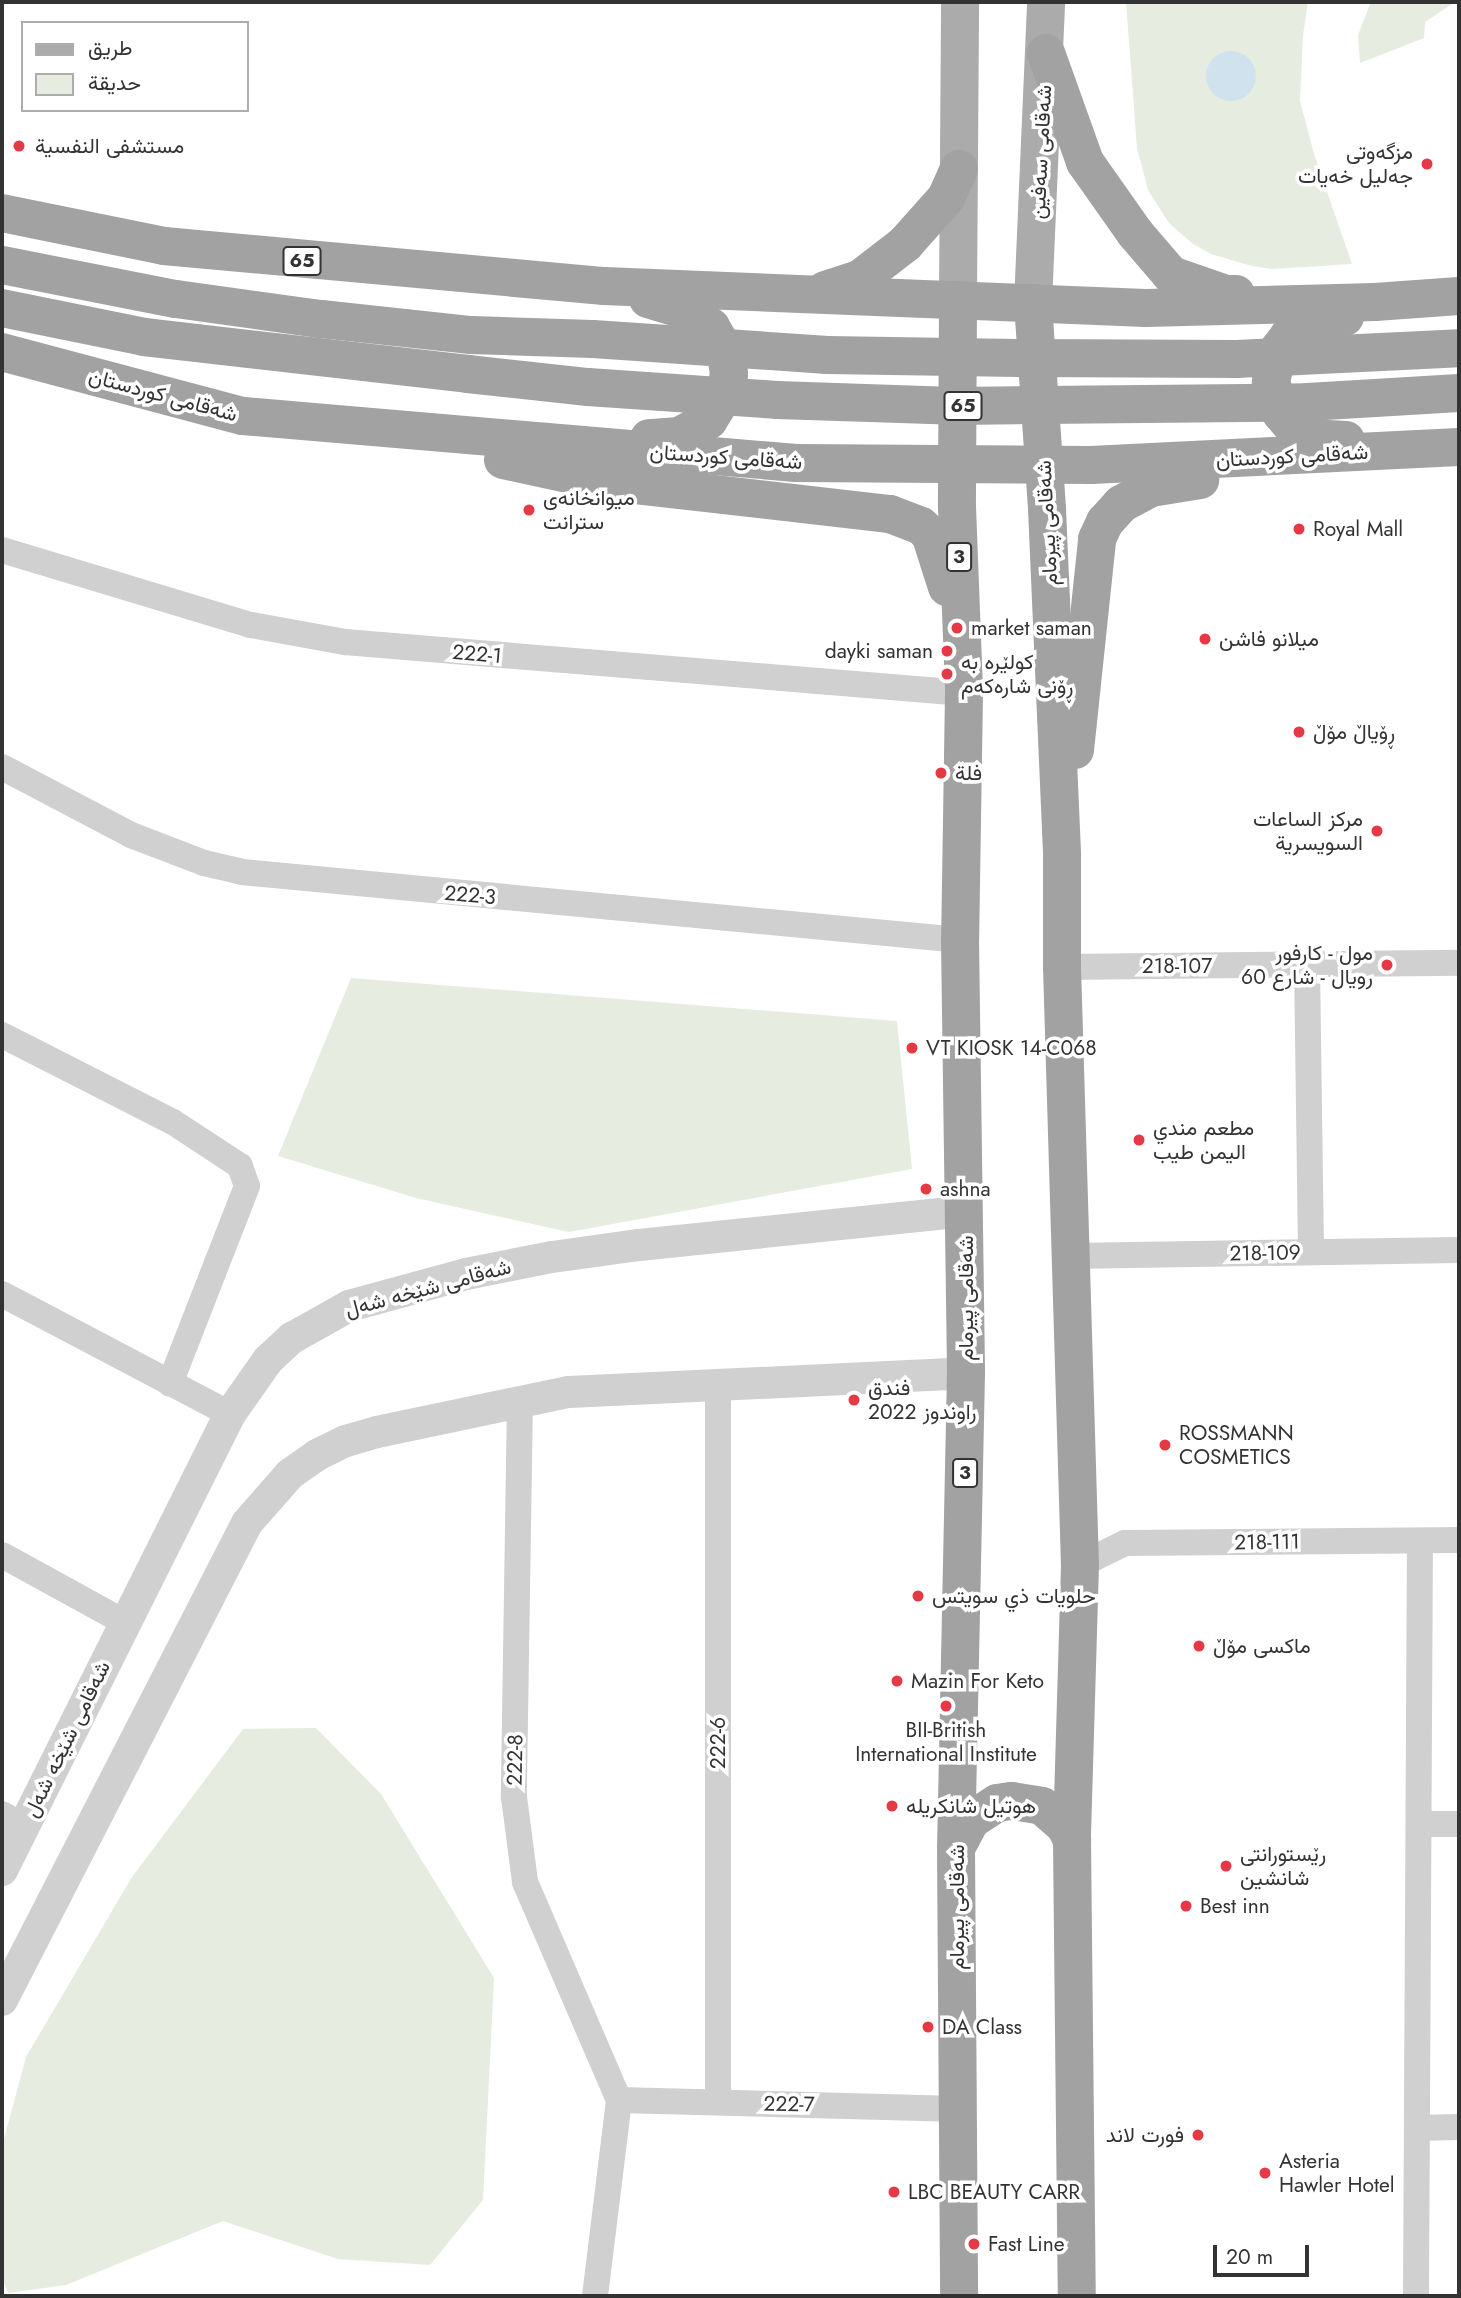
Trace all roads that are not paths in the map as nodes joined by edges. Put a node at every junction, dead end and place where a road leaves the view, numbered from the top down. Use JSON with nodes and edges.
{"nodes":[{"id":1,"x":960,"y":2,"type":"edge"},
{"id":2,"x":1046,"y":2,"type":"edge"},
{"id":3,"x":1046,"y":52,"type":"junction"},
{"id":4,"x":959,"y":169,"type":"junction"},
{"id":5,"x":2,"y":213,"type":"edge"},
{"id":6,"x":2,"y":265,"type":"edge"},
{"id":7,"x":604,"y":286,"type":"junction"},
{"id":8,"x":810,"y":294,"type":"junction"},
{"id":9,"x":1459,"y":296,"type":"edge"},
{"id":10,"x":958,"y":300,"type":"junction"},
{"id":11,"x":1375,"y":302,"type":"junction"},
{"id":12,"x":1033,"y":303,"type":"junction"},
{"id":13,"x":2,"y":308,"type":"edge"},
{"id":14,"x":1459,"y":309,"type":"edge"},
{"id":15,"x":1459,"y":348,"type":"edge"},
{"id":16,"x":2,"y":352,"type":"edge"},
{"id":17,"x":1459,"y":393,"type":"edge"},
{"id":18,"x":365,"y":429,"type":"junction"},
{"id":19,"x":1459,"y":447,"type":"edge"},
{"id":20,"x":1394,"y":451,"type":"junction"},
{"id":21,"x":958,"y":464,"type":"junction"},
{"id":22,"x":1044,"y":464,"type":"junction"},
{"id":23,"x":2,"y":550,"type":"edge"},
{"id":24,"x":962,"y":649,"type":"junction"},
{"id":25,"x":964,"y":694,"type":"junction"},
{"id":26,"x":2,"y":767,"type":"edge"},
{"id":27,"x":1062,"y":856,"type":"junction"},
{"id":28,"x":960,"y":940,"type":"junction"},
{"id":29,"x":1459,"y":962,"type":"edge"},
{"id":30,"x":1307,"y":965,"type":"junction"},
{"id":31,"x":1062,"y":967,"type":"junction"},
{"id":32,"x":2,"y":1035,"type":"edge"},
{"id":33,"x":965,"y":1211,"type":"junction"},
{"id":34,"x":1459,"y":1250,"type":"edge"},
{"id":35,"x":1311,"y":1252,"type":"junction"},
{"id":36,"x":1071,"y":1255,"type":"junction"},
{"id":37,"x":2,"y":1294,"type":"edge"},
{"id":38,"x":967,"y":1373,"type":"junction"},
{"id":39,"x":170,"y":1382,"type":"junction"},
{"id":40,"x":718,"y":1384,"type":"junction"},
{"id":41,"x":520,"y":1400,"type":"junction"},
{"id":42,"x":230,"y":1414,"type":"junction"},
{"id":43,"x":1420,"y":1541,"type":"junction"},
{"id":44,"x":1459,"y":1541,"type":"edge"},
{"id":45,"x":2,"y":1555,"type":"edge"},
{"id":46,"x":1080,"y":1565,"type":"junction"},
{"id":47,"x":124,"y":1622,"type":"junction"},
{"id":48,"x":13,"y":1820,"type":"edge"},
{"id":49,"x":1419,"y":1824,"type":"junction"},
{"id":50,"x":1459,"y":1824,"type":"edge"},
{"id":51,"x":1072,"y":1840,"type":"junction"},
{"id":52,"x":956,"y":1848,"type":"junction"},
{"id":53,"x":2,"y":1870,"type":"edge"},
{"id":54,"x":2,"y":2000,"type":"edge"},
{"id":55,"x":619,"y":2100,"type":"junction"},
{"id":56,"x":718,"y":2102,"type":"junction"},
{"id":57,"x":959,"y":2109,"type":"junction"},
{"id":58,"x":1459,"y":2127,"type":"edge"},
{"id":59,"x":1417,"y":2128,"type":"junction"},
{"id":60,"x":595,"y":2296,"type":"edge"},
{"id":61,"x":959,"y":2296,"type":"edge"},
{"id":62,"x":1077,"y":2296,"type":"edge"},
{"id":63,"x":1416,"y":2296,"type":"edge"}],
"edges":[{"from":1,"to":4,"type":"main road"},
{"from":2,"to":3,"type":"main road","name":"شەقامی سەفین"},
{"from":3,"to":11,"type":"highway"},
{"from":3,"to":12,"type":"main road","name":"شەقامی سەفین"},
{"from":4,"to":8,"type":"highway"},
{"from":4,"to":10,"type":"main road"},
{"from":5,"to":7,"type":"highway","number":"65"},
{"from":6,"to":15,"type":"highway","bridge":true},
{"from":7,"to":8,"type":"highway","number":"65"},
{"from":7,"to":18,"type":"highway"},
{"from":8,"to":10,"type":"highway","number":"65"},
{"from":9,"to":11,"type":"highway","number":"65"},
{"from":10,"to":12,"type":"highway","number":"65"},
{"from":10,"to":21,"type":"highway","name":"شەقامی پیرمام","number":"3"},
{"from":11,"to":12,"type":"highway","number":"65"},
{"from":12,"to":22,"type":"highway","name":"شەقامی پیرمام"},
{"from":13,"to":17,"type":"highway","number":"65","bridge":true},
{"from":14,"to":19,"type":"highway"},
{"from":16,"to":18,"type":"highway","name":"شەقامی کوردستان"},
{"from":18,"to":21,"type":"highway","name":"شەقامی کوردستان"},
{"from":18,"to":24,"type":"highway"},
{"from":19,"to":20,"type":"highway","name":"شەقامی کوردستان"},
{"from":20,"to":22,"type":"highway","name":"شەقامی کوردستان"},
{"from":20,"to":27,"type":"highway"},
{"from":21,"to":22,"type":"highway","name":"شەقامی کوردستان"},
{"from":21,"to":24,"type":"highway","name":"شەقامی پیرمام","number":"3"},
{"from":22,"to":27,"type":"highway","name":"شەقامی پیرمام"},
{"from":23,"to":25,"type":"street","name":"222-1"},
{"from":24,"to":25,"type":"highway","name":"شەقامی پیرمام","number":"3"},
{"from":25,"to":28,"type":"highway","name":"شەقامی پیرمام","number":"3"},
{"from":26,"to":28,"type":"street","name":"222-3"},
{"from":27,"to":31,"type":"highway","name":"شەقامی پیرمام"},
{"from":28,"to":33,"type":"highway","name":"شەقامی پیرمام","number":"3"},
{"from":29,"to":30,"type":"street","name":"218-107"},
{"from":30,"to":31,"type":"street","name":"218-107"},
{"from":30,"to":35,"type":"street"},
{"from":31,"to":36,"type":"highway","name":"شەقامی پیرمام"},
{"from":32,"to":39,"type":"street"},
{"from":33,"to":38,"type":"highway","name":"شەقامی پیرمام","number":"3"},
{"from":33,"to":42,"type":"street","name":"شەقامی شێخه‌ شه‌ل"},
{"from":34,"to":35,"type":"street","name":"218-109"},
{"from":35,"to":36,"type":"street","name":"218-109"},
{"from":36,"to":46,"type":"highway","name":"شەقامی پیرمام"},
{"from":37,"to":39,"type":"street"},
{"from":38,"to":40,"type":"street"},
{"from":38,"to":52,"type":"highway","name":"شەقامی پیرمام","number":"3"},
{"from":39,"to":42,"type":"street"},
{"from":40,"to":41,"type":"street"},
{"from":40,"to":56,"type":"street","name":"222-6"},
{"from":41,"to":54,"type":"street"},
{"from":41,"to":55,"type":"street","name":"222-8"},
{"from":42,"to":47,"type":"street","name":"شەقامی شێخه‌ شه‌ل"},
{"from":43,"to":44,"type":"street","name":"218-111"},
{"from":43,"to":46,"type":"street","name":"218-111"},
{"from":43,"to":49,"type":"street"},
{"from":45,"to":47,"type":"street"},
{"from":46,"to":51,"type":"highway","name":"شەقامی پیرمام"},
{"from":47,"to":48,"type":"street","name":"شەقامی شێخه‌ شه‌ل"},
{"from":48,"to":53,"type":"street","name":"شەقامی شێخه‌ شه‌ل"},
{"from":49,"to":50,"type":"street"},
{"from":49,"to":59,"type":"street"},
{"from":51,"to":52,"type":"highway"},
{"from":51,"to":62,"type":"highway","name":"شەقامی پیرمام"},
{"from":52,"to":57,"type":"highway","name":"شەقامی پیرمام","number":"3"},
{"from":55,"to":56,"type":"street","name":"222-7"},
{"from":55,"to":60,"type":"street"},
{"from":56,"to":57,"type":"street","name":"222-7"},
{"from":57,"to":61,"type":"highway","name":"شەقامی پیرمام","number":"3"},
{"from":58,"to":59,"type":"street"},
{"from":59,"to":63,"type":"street"}]}
